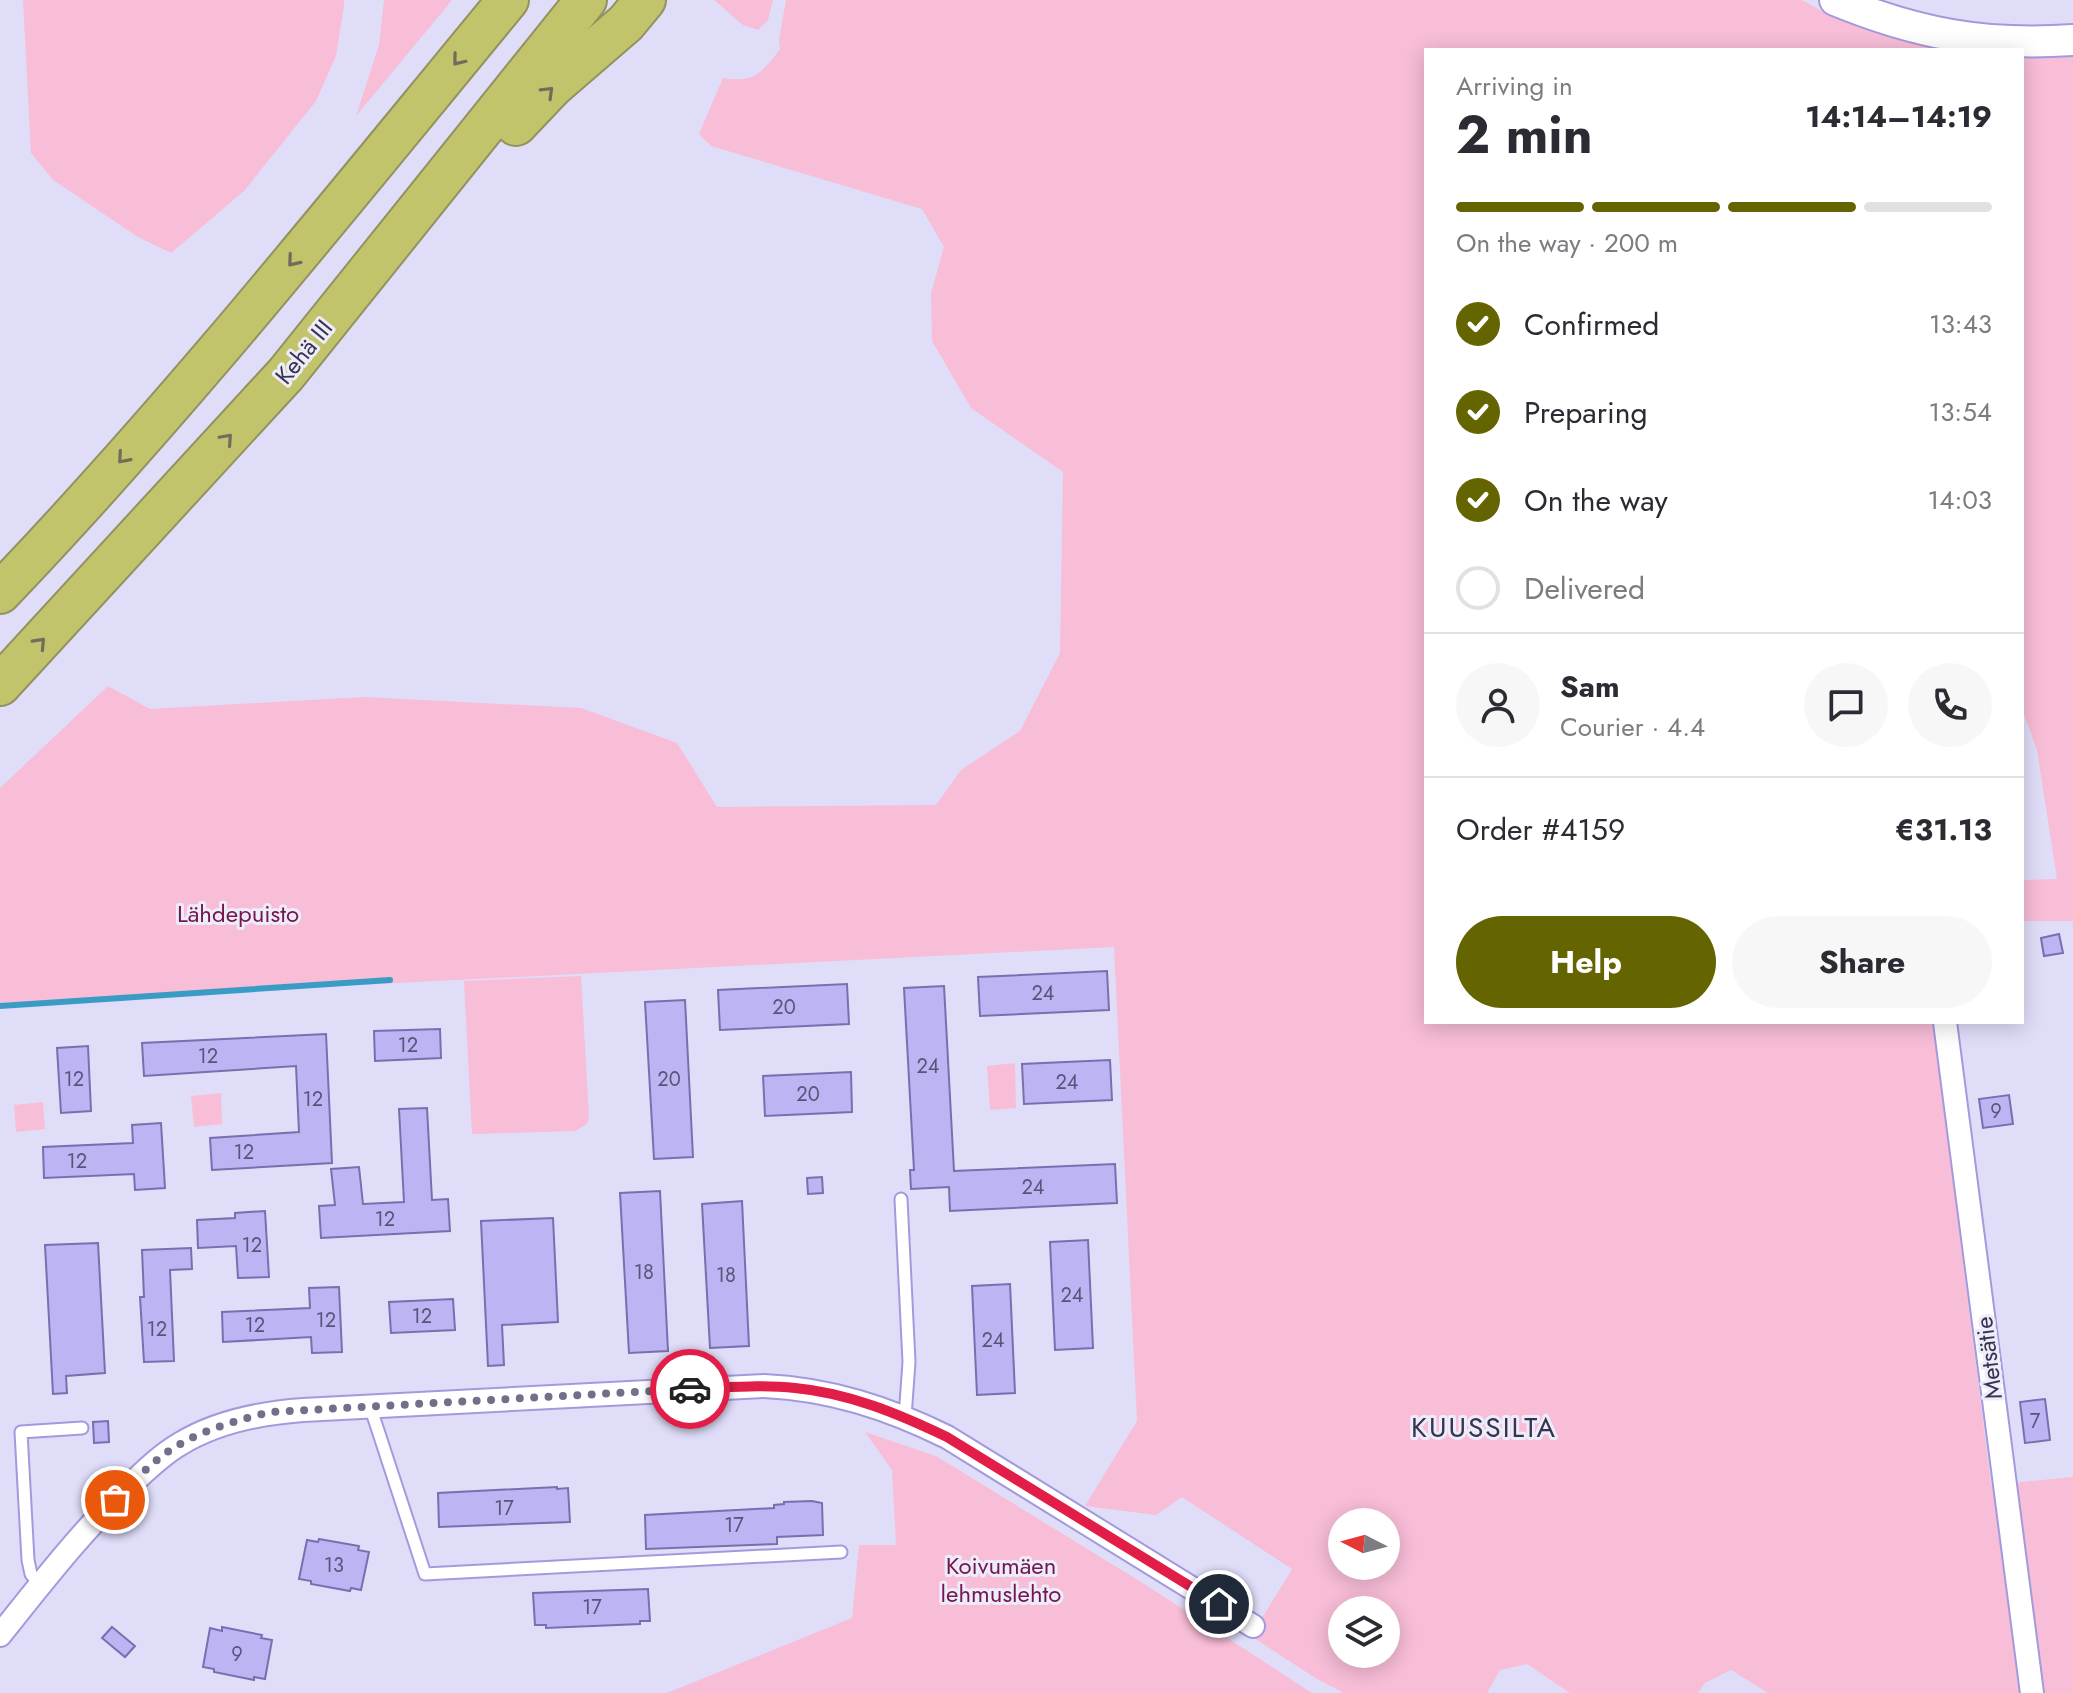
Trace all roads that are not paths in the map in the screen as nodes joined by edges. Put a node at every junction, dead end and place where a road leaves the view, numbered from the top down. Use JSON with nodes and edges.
{"nodes":[{"id":1,"x":508,"y":0,"type":"edge"},
{"id":2,"x":586,"y":0,"type":"edge"},
{"id":3,"x":645,"y":0,"type":"edge"},
{"id":4,"x":1835,"y":0,"type":"edge"},
{"id":5,"x":2073,"y":40,"type":"edge"},
{"id":6,"x":286,"y":374,"type":"junction"},
{"id":7,"x":0,"y":593,"type":"edge"},
{"id":8,"x":0,"y":685,"type":"edge"},
{"id":9,"x":1945,"y":1024,"type":"edge"},
{"id":10,"x":901,"y":1199,"type":"dead end"},
{"id":11,"x":370,"y":1406,"type":"junction"},
{"id":12,"x":905,"y":1417,"type":"junction"},
{"id":13,"x":82,"y":1428,"type":"dead end"},
{"id":14,"x":841,"y":1552,"type":"dead end"},
{"id":15,"x":40,"y":1585,"type":"junction"},
{"id":16,"x":1253,"y":1626,"type":"dead end"},
{"id":17,"x":0,"y":1635,"type":"edge"},
{"id":18,"x":2032,"y":1693,"type":"edge"}],
"edges":[{"from":1,"to":7,"type":"highway","one_way":true},
{"from":2,"to":6,"type":"highway","name":"Kehä III"},
{"from":6,"to":3,"type":"highway","one_way":true},
{"from":4,"to":5,"type":"main road"},
{"from":8,"to":6,"type":"highway","name":"Kehä III","one_way":true},
{"from":9,"to":18,"type":"street","name":"Metsätie"},
{"from":10,"to":12,"type":"lane"},
{"from":11,"to":12,"type":"street"},
{"from":11,"to":14,"type":"lane"},
{"from":11,"to":15,"type":"street"},
{"from":12,"to":16,"type":"street"},
{"from":13,"to":15,"type":"lane"},
{"from":15,"to":17,"type":"street"}]}
